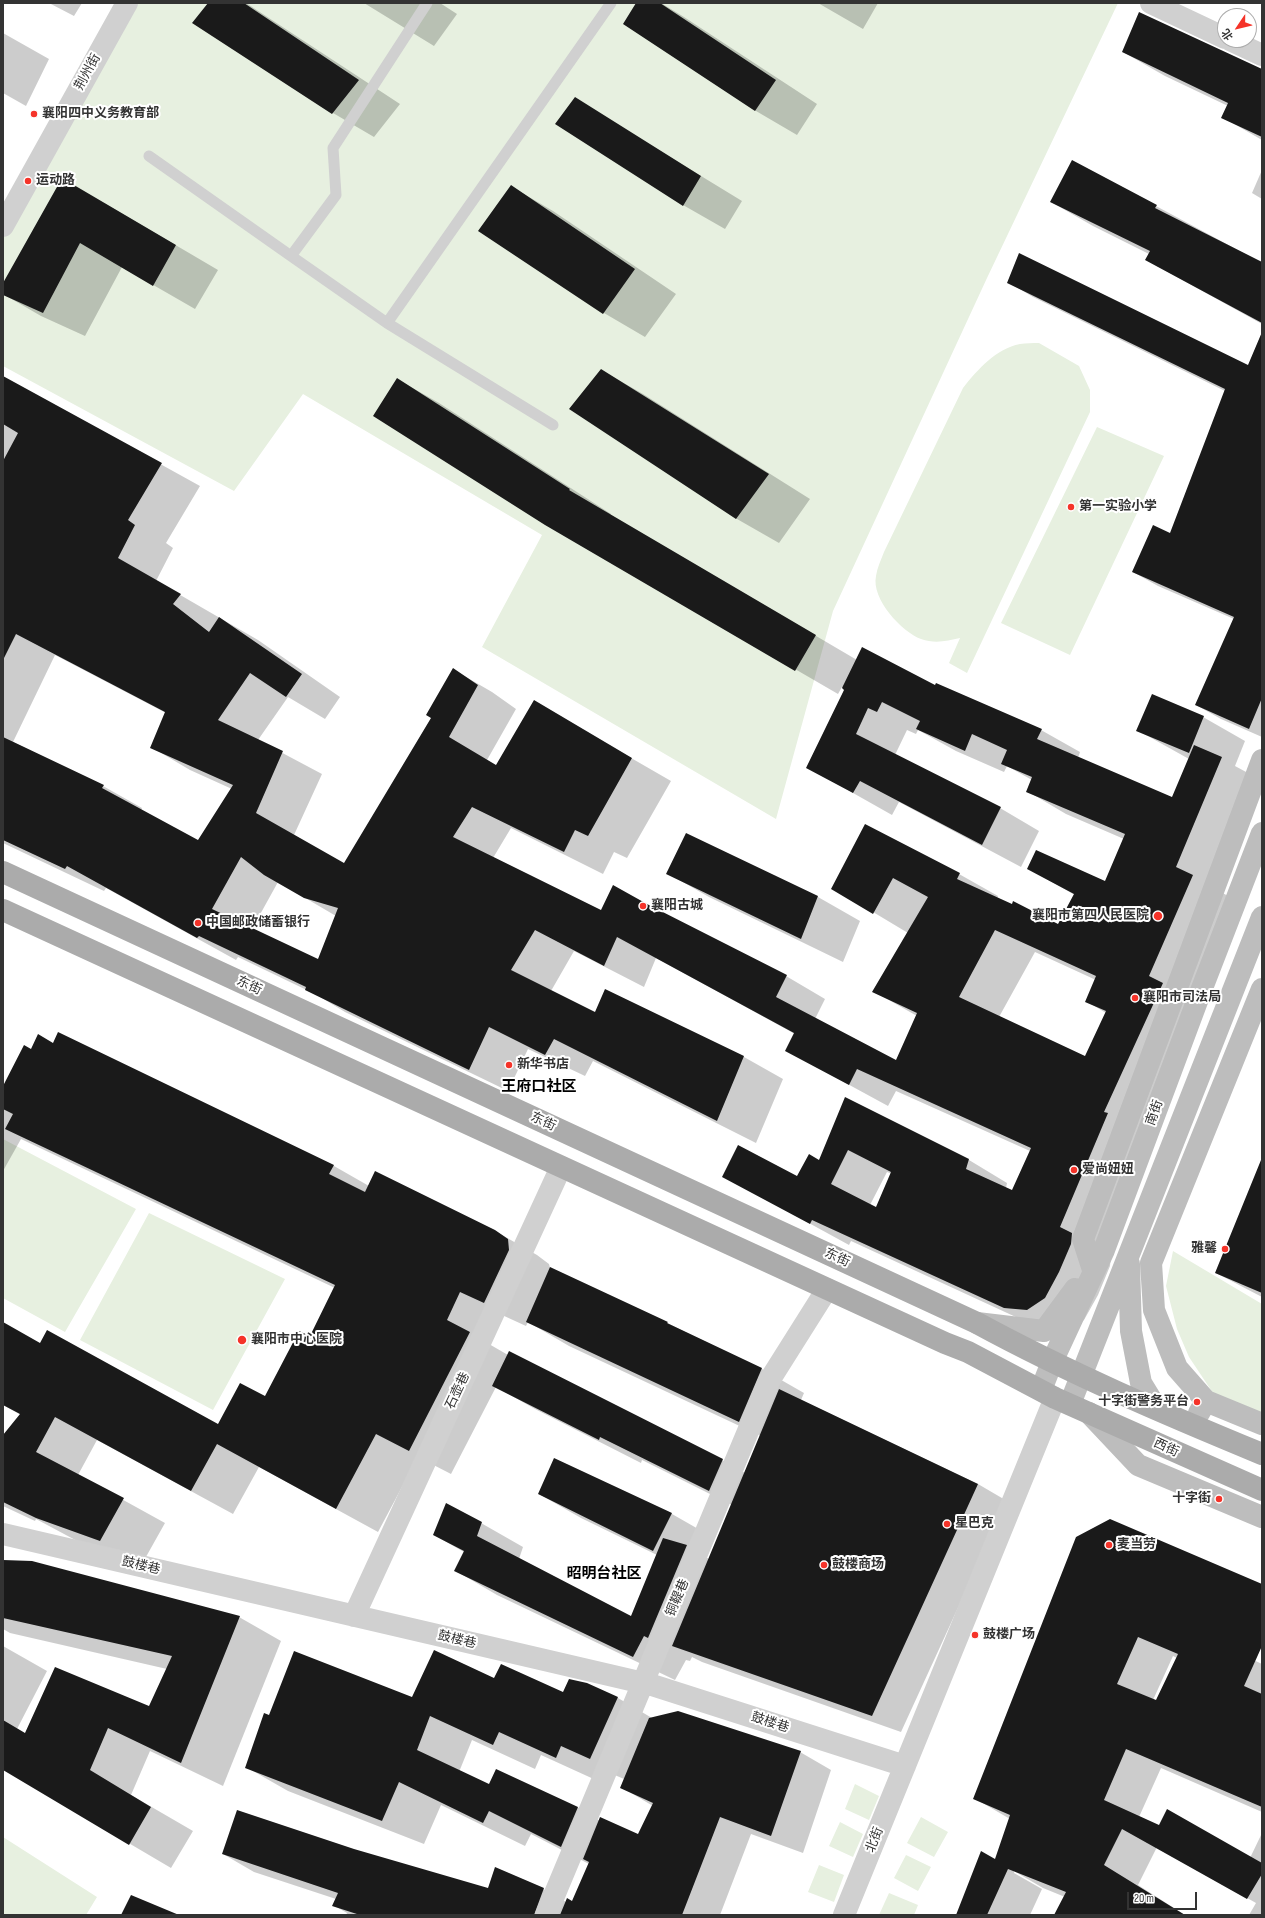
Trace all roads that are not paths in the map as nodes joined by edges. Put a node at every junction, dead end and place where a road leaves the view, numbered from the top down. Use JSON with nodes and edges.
{"nodes":[{"id":1,"x":127,"y":3,"type":"edge"},
{"id":2,"x":427,"y":3,"type":"edge"},
{"id":3,"x":611,"y":3,"type":"edge"},
{"id":4,"x":1151,"y":3,"type":"edge"},
{"id":5,"x":1217,"y":34,"type":"edge"},
{"id":6,"x":1247,"y":48,"type":"edge"},
{"id":7,"x":1262,"y":55,"type":"edge"},
{"id":8,"x":149,"y":156,"type":"dead end"},
{"id":9,"x":3,"y":226,"type":"edge"},
{"id":10,"x":291,"y":256,"type":"junction"},
{"id":11,"x":387,"y":324,"type":"junction"},
{"id":12,"x":553,"y":424,"type":"dead end"},
{"id":13,"x":1262,"y":760,"type":"edge"},
{"id":14,"x":1262,"y":833,"type":"edge"},
{"id":15,"x":3,"y":872,"type":"edge"},
{"id":16,"x":3,"y":910,"type":"edge"},
{"id":17,"x":1262,"y":917,"type":"edge"},
{"id":18,"x":1262,"y":989,"type":"edge"},
{"id":19,"x":1228,"y":1001,"type":"junction"},
{"id":20,"x":1258,"y":1014,"type":"edge"},
{"id":21,"x":562,"y":1167,"type":"junction"},
{"id":22,"x":1104,"y":1250,"type":"junction"},
{"id":23,"x":1128,"y":1255,"type":"junction"},
{"id":24,"x":1092,"y":1267,"type":"junction"},
{"id":25,"x":827,"y":1289,"type":"junction"},
{"id":26,"x":977,"y":1323,"type":"junction"},
{"id":27,"x":1052,"y":1362,"type":"junction"},
{"id":28,"x":1081,"y":1376,"type":"junction"},
{"id":29,"x":1064,"y":1401,"type":"junction"},
{"id":30,"x":1206,"y":1401,"type":"junction"},
{"id":31,"x":1262,"y":1424,"type":"edge"},
{"id":32,"x":1192,"y":1425,"type":"junction"},
{"id":33,"x":1262,"y":1454,"type":"edge"},
{"id":34,"x":1262,"y":1490,"type":"edge"},
{"id":35,"x":1262,"y":1517,"type":"edge"},
{"id":36,"x":3,"y":1534,"type":"edge"},
{"id":37,"x":354,"y":1616,"type":"junction"},
{"id":38,"x":642,"y":1683,"type":"junction"},
{"id":39,"x":905,"y":1766,"type":"junction"},
{"id":40,"x":546,"y":1915,"type":"edge"},
{"id":41,"x":844,"y":1915,"type":"edge"}],
"edges":[{"from":1,"to":9,"type":"street","name":"荆州街"},
{"from":2,"to":10,"type":"lane"},
{"from":3,"to":11,"type":"lane"},
{"from":4,"to":5,"type":"street"},
{"from":6,"to":7,"type":"street"},
{"from":8,"to":10,"type":"lane"},
{"from":10,"to":11,"type":"lane"},
{"from":11,"to":12,"type":"lane"},
{"from":13,"to":24,"type":"main road"},
{"from":14,"to":22,"type":"main road","name":"南街"},
{"from":15,"to":26,"type":"main road","name":"东街"},
{"from":16,"to":21,"type":"main road"},
{"from":17,"to":19,"type":"main road","name":"南街"},
{"from":18,"to":20,"type":"main road"},
{"from":19,"to":20,"type":"street"},
{"from":19,"to":23,"type":"main road","name":"南街"},
{"from":20,"to":30,"type":"main road"},
{"from":21,"to":25,"type":"main road"},
{"from":21,"to":37,"type":"street","name":"石壶巷"},
{"from":22,"to":24,"type":"main road"},
{"from":22,"to":27,"type":"main road","name":"南街"},
{"from":23,"to":28,"type":"main road","name":"南街"},
{"from":23,"to":32,"type":"main road"},
{"from":24,"to":26,"type":"main road"},
{"from":25,"to":29,"type":"main road"},
{"from":25,"to":38,"type":"street","name":"铜鞮巷"},
{"from":26,"to":27,"type":"main road","name":"东街"},
{"from":27,"to":28,"type":"main road","name":"东街"},
{"from":27,"to":29,"type":"main road","name":"南街"},
{"from":28,"to":29,"type":"main road","name":"南街"},
{"from":28,"to":32,"type":"main road"},
{"from":29,"to":34,"type":"main road","name":"西街"},
{"from":29,"to":35,"type":"main road"},
{"from":29,"to":39,"type":"street","name":"北街"},
{"from":30,"to":31,"type":"main road"},
{"from":30,"to":32,"type":"main road"},
{"from":32,"to":33,"type":"main road"},
{"from":36,"to":37,"type":"street","name":"鼓楼巷"},
{"from":37,"to":38,"type":"street","name":"鼓楼巷"},
{"from":38,"to":39,"type":"street","name":"鼓楼巷"},
{"from":38,"to":40,"type":"street","name":"铜鞮巷"},
{"from":39,"to":41,"type":"street","name":"北街"}]}
